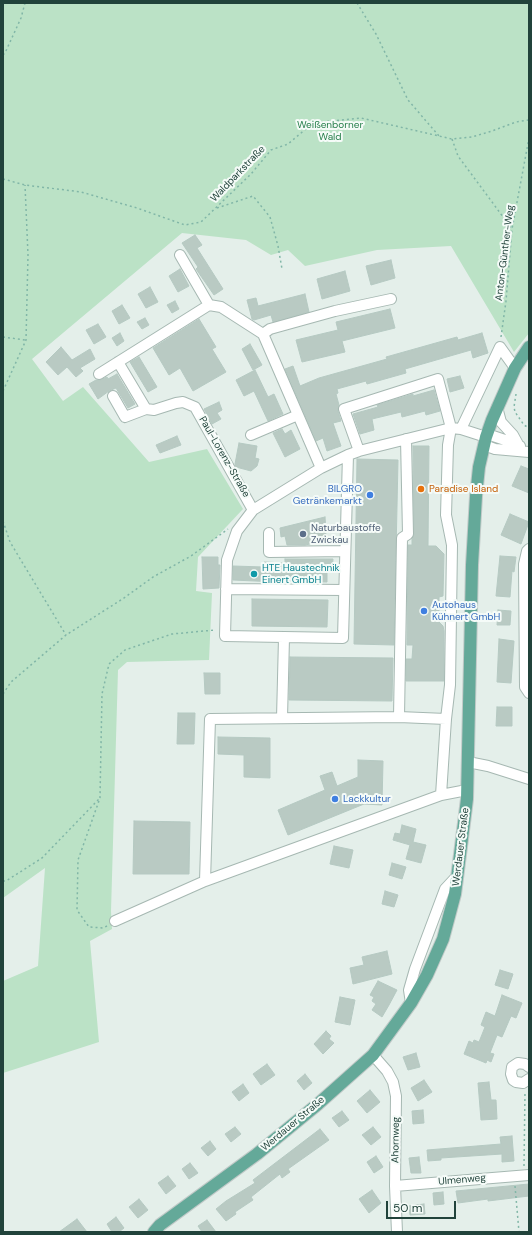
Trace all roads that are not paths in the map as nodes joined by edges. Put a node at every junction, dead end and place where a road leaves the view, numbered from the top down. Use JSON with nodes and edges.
{"nodes":[{"id":1,"x":180,"y":255,"type":"dead end"},
{"id":2,"x":391,"y":299,"type":"dead end"},
{"id":3,"x":209,"y":305,"type":"junction"},
{"id":4,"x":263,"y":334,"type":"junction"},
{"id":5,"x":529,"y":347,"type":"edge"},
{"id":6,"x":118,"y":362,"type":"junction"},
{"id":7,"x":515,"y":368,"type":"junction"},
{"id":8,"x":99,"y":374,"type":"dead end"},
{"id":9,"x":113,"y":396,"type":"dead end"},
{"id":10,"x":498,"y":407,"type":"junction"},
{"id":11,"x":146,"y":409,"type":"junction"},
{"id":12,"x":298,"y":415,"type":"junction"},
{"id":13,"x":451,"y":428,"type":"junction"},
{"id":14,"x":461,"y":429,"type":"junction"},
{"id":15,"x":251,"y":435,"type":"dead end"},
{"id":16,"x":406,"y":439,"type":"junction"},
{"id":17,"x":486,"y":439,"type":"junction"},
{"id":18,"x":519,"y":446,"type":"junction"},
{"id":19,"x":359,"y":451,"type":"junction"},
{"id":20,"x":529,"y":452,"type":"edge"},
{"id":21,"x":348,"y":455,"type":"junction"},
{"id":22,"x":321,"y":468,"type":"junction"},
{"id":23,"x":253,"y":510,"type":"junction"},
{"id":24,"x":269,"y":533,"type":"dead end"},
{"id":25,"x":529,"y":549,"type":"edge"},
{"id":26,"x":345,"y":551,"type":"junction"},
{"id":27,"x":226,"y":588,"type":"junction"},
{"id":28,"x":344,"y":590,"type":"junction"},
{"id":29,"x":284,"y":638,"type":"junction"},
{"id":30,"x":529,"y":692,"type":"edge"},
{"id":31,"x":399,"y":717,"type":"junction"},
{"id":32,"x":282,"y":718,"type":"junction"},
{"id":33,"x":446,"y":719,"type":"junction"},
{"id":34,"x":468,"y":762,"type":"junction"},
{"id":35,"x":529,"y":779,"type":"edge"},
{"id":36,"x":467,"y":790,"type":"junction"},
{"id":37,"x":441,"y":795,"type":"junction"},
{"id":38,"x":205,"y":881,"type":"junction"},
{"id":39,"x":115,"y":921,"type":"road end"},
{"id":40,"x":373,"y":1055,"type":"junction"},
{"id":41,"x":528,"y":1062,"type":"edge"},
{"id":42,"x":526,"y":1081,"type":"edge"},
{"id":43,"x":522,"y":1176,"type":"edge"},
{"id":44,"x":395,"y":1186,"type":"junction"},
{"id":45,"x":154,"y":1232,"type":"edge"},
{"id":46,"x":397,"y":1232,"type":"edge"}],
"edges":[{"from":1,"to":3,"type":"street"},
{"from":2,"to":4,"type":"street"},
{"from":3,"to":4,"type":"street"},
{"from":3,"to":6,"type":"street"},
{"from":4,"to":12,"type":"street"},
{"from":5,"to":7,"type":"main road","name":"Werdauer Straße"},
{"from":6,"to":8,"type":"street"},
{"from":6,"to":11,"type":"street"},
{"from":7,"to":10,"type":"main road","name":"Werdauer Straße"},
{"from":7,"to":14,"type":"street"},
{"from":9,"to":11,"type":"street","name":"Paul-Lorenz-Straße"},
{"from":10,"to":17,"type":"main road","name":"Werdauer Straße"},
{"from":10,"to":18,"type":"street"},
{"from":11,"to":23,"type":"street","name":"Paul-Lorenz-Straße"},
{"from":12,"to":15,"type":"street"},
{"from":12,"to":22,"type":"street"},
{"from":13,"to":14,"type":"street","name":"Paul-Lorenz-Straße"},
{"from":13,"to":16,"type":"street","name":"Paul-Lorenz-Straße"},
{"from":13,"to":19,"type":"street"},
{"from":13,"to":33,"type":"street"},
{"from":14,"to":17,"type":"street","name":"Paul-Lorenz-Straße"},
{"from":16,"to":19,"type":"street","name":"Paul-Lorenz-Straße"},
{"from":16,"to":31,"type":"street"},
{"from":17,"to":18,"type":"street"},
{"from":17,"to":20,"type":"street"},
{"from":17,"to":34,"type":"main road","name":"Werdauer Straße"},
{"from":18,"to":20,"type":"street"},
{"from":19,"to":21,"type":"street","name":"Paul-Lorenz-Straße"},
{"from":21,"to":22,"type":"street","name":"Paul-Lorenz-Straße"},
{"from":21,"to":26,"type":"street"},
{"from":22,"to":23,"type":"street","name":"Paul-Lorenz-Straße"},
{"from":23,"to":27,"type":"street"},
{"from":24,"to":26,"type":"street"},
{"from":25,"to":30,"type":"street"},
{"from":26,"to":28,"type":"street"},
{"from":27,"to":28,"type":"street"},
{"from":27,"to":29,"type":"street"},
{"from":28,"to":29,"type":"street"},
{"from":29,"to":32,"type":"street"},
{"from":31,"to":32,"type":"street"},
{"from":31,"to":33,"type":"street"},
{"from":32,"to":38,"type":"street"},
{"from":33,"to":37,"type":"street"},
{"from":34,"to":35,"type":"street"},
{"from":34,"to":36,"type":"main road","name":"Werdauer Straße"},
{"from":36,"to":37,"type":"street"},
{"from":36,"to":40,"type":"main road","name":"Werdauer Straße"},
{"from":37,"to":38,"type":"street"},
{"from":38,"to":39,"type":"street"},
{"from":40,"to":44,"type":"street","name":"Ahornweg"},
{"from":40,"to":45,"type":"main road","name":"Werdauer Straße"},
{"from":41,"to":42,"type":"street"},
{"from":43,"to":44,"type":"street","name":"Ulmenweg"},
{"from":44,"to":46,"type":"street","name":"Ahornweg"}]}
